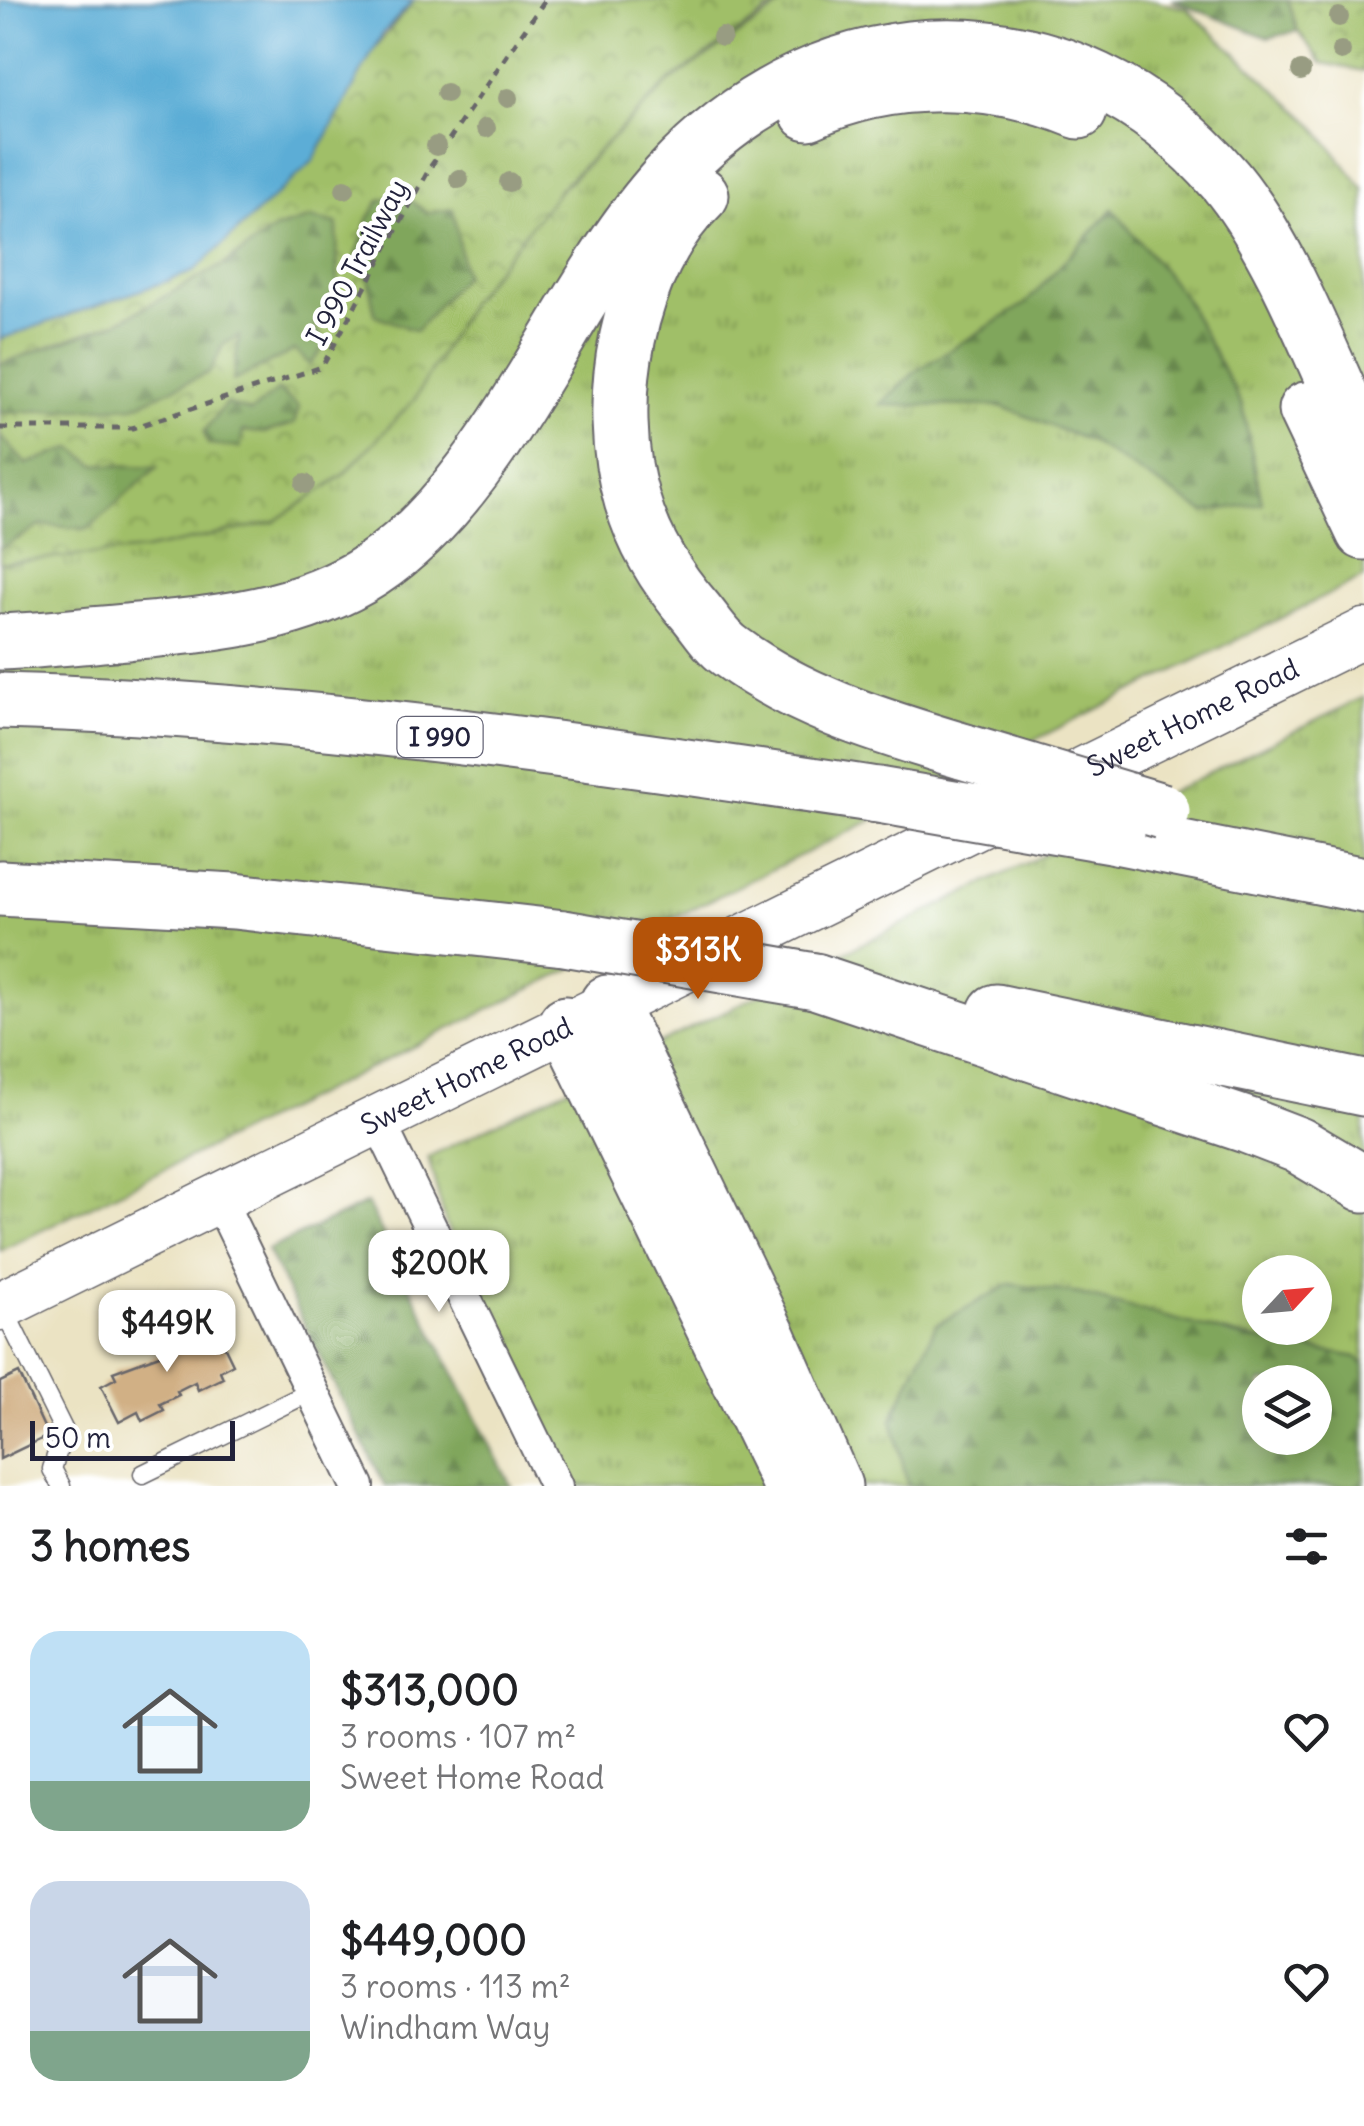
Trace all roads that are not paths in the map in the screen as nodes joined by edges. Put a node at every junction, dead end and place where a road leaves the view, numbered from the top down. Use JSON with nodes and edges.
{"nodes":[{"id":1,"x":1364,"y":448,"type":"edge"},
{"id":2,"x":1364,"y":532,"type":"edge"},
{"id":3,"x":1364,"y":633,"type":"edge"},
{"id":4,"x":0,"y":642,"type":"edge"},
{"id":5,"x":0,"y":701,"type":"edge"},
{"id":6,"x":1139,"y":824,"type":"junction"},
{"id":7,"x":1349,"y":880,"type":"edge"},
{"id":8,"x":0,"y":888,"type":"edge"},
{"id":9,"x":816,"y":980,"type":"junction"},
{"id":10,"x":587,"y":1013,"type":"junction"},
{"id":11,"x":1364,"y":1088,"type":"edge"},
{"id":12,"x":376,"y":1118,"type":"junction"},
{"id":13,"x":1364,"y":1184,"type":"edge"},
{"id":14,"x":218,"y":1198,"type":"junction"},
{"id":15,"x":1,"y":1306,"type":"edge"},
{"id":16,"x":312,"y":1391,"type":"junction"},
{"id":17,"x":142,"y":1474,"type":"dead end"},
{"id":18,"x":61,"y":1486,"type":"edge"},
{"id":19,"x":358,"y":1486,"type":"edge"},
{"id":20,"x":556,"y":1486,"type":"edge"},
{"id":21,"x":792,"y":1486,"type":"edge"},
{"id":22,"x":834,"y":1486,"type":"edge"}],
"edges":[{"from":1,"to":4,"type":"highway"},
{"from":2,"to":6,"type":"highway","bridge":true},
{"from":3,"to":10,"type":"main road","name":"Sweet Home Road"},
{"from":5,"to":6,"type":"highway","number":"I 990","bridge":true},
{"from":6,"to":7,"type":"highway","number":"I 990"},
{"from":8,"to":9,"type":"highway","bridge":true},
{"from":9,"to":11,"type":"highway"},
{"from":9,"to":13,"type":"highway"},
{"from":10,"to":12,"type":"main road","name":"Sweet Home Road"},
{"from":10,"to":21,"type":"highway"},
{"from":10,"to":22,"type":"highway"},
{"from":12,"to":14,"type":"main road","name":"Sweet Home Road"},
{"from":12,"to":20,"type":"street"},
{"from":14,"to":15,"type":"main road","name":"Sweet Home Road"},
{"from":14,"to":16,"type":"street"},
{"from":15,"to":18,"type":"lane"},
{"from":16,"to":17,"type":"lane"},
{"from":16,"to":19,"type":"street"}]}
